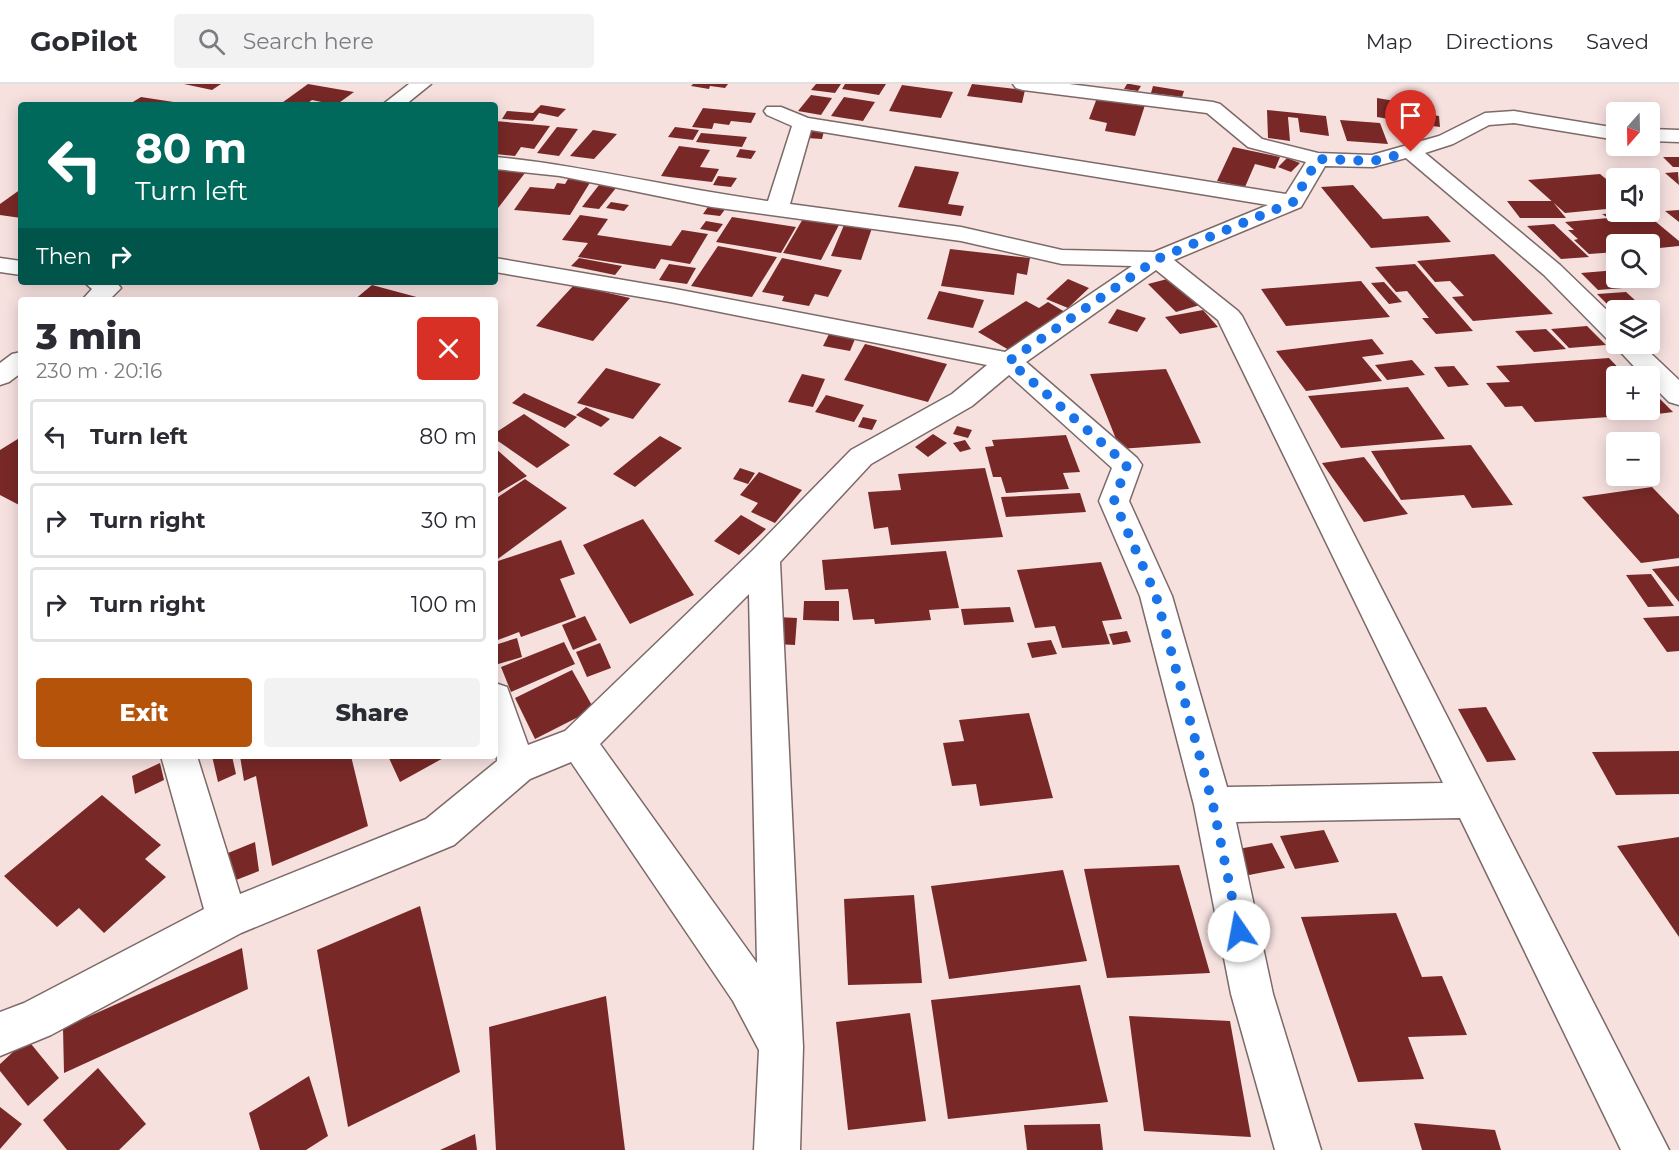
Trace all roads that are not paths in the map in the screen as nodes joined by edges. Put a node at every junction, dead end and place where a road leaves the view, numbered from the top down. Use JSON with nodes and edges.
{"nodes":[{"id":1,"x":421,"y":84,"type":"edge"},
{"id":2,"x":1023,"y":84,"type":"edge"},
{"id":3,"x":396,"y":102,"type":"edge"},
{"id":4,"x":774,"y":111,"type":"dead end"},
{"id":5,"x":803,"y":123,"type":"junction"},
{"id":6,"x":1606,"y":132,"type":"edge"},
{"id":7,"x":1660,"y":135,"type":"edge"},
{"id":8,"x":1679,"y":136,"type":"edge"},
{"id":9,"x":1411,"y":152,"type":"junction"},
{"id":10,"x":1318,"y":159,"type":"junction"},
{"id":11,"x":498,"y":163,"type":"edge"},
{"id":12,"x":1293,"y":202,"type":"junction"},
{"id":13,"x":777,"y":209,"type":"junction"},
{"id":14,"x":1157,"y":259,"type":"junction"},
{"id":15,"x":0,"y":265,"type":"edge"},
{"id":16,"x":498,"y":266,"type":"edge"},
{"id":17,"x":18,"y":268,"type":"edge"},
{"id":18,"x":1606,"y":323,"type":"edge"},
{"id":19,"x":1636,"y":354,"type":"edge"},
{"id":20,"x":1009,"y":361,"type":"junction"},
{"id":21,"x":1679,"y":396,"type":"edge"},
{"id":22,"x":764,"y":559,"type":"junction"},
{"id":23,"x":498,"y":707,"type":"edge"},
{"id":24,"x":578,"y":742,"type":"junction"},
{"id":25,"x":180,"y":759,"type":"edge"},
{"id":26,"x":517,"y":767,"type":"junction"},
{"id":27,"x":1472,"y":800,"type":"junction"},
{"id":28,"x":1213,"y":805,"type":"junction"},
{"id":29,"x":227,"y":920,"type":"junction"},
{"id":30,"x":0,"y":1034,"type":"edge"},
{"id":31,"x":781,"y":1047,"type":"junction"},
{"id":32,"x":777,"y":1150,"type":"edge"},
{"id":33,"x":1298,"y":1150,"type":"edge"},
{"id":34,"x":1646,"y":1150,"type":"edge"}],
"edges":[{"from":1,"to":3,"type":"street"},
{"from":2,"to":10,"type":"street"},
{"from":4,"to":5,"type":"street"},
{"from":5,"to":12,"type":"street"},
{"from":5,"to":13,"type":"street"},
{"from":6,"to":9,"type":"street"},
{"from":7,"to":8,"type":"street"},
{"from":9,"to":10,"type":"street"},
{"from":9,"to":18,"type":"street"},
{"from":10,"to":12,"type":"street"},
{"from":11,"to":13,"type":"street"},
{"from":12,"to":14,"type":"street"},
{"from":13,"to":14,"type":"street"},
{"from":14,"to":20,"type":"street"},
{"from":14,"to":27,"type":"street"},
{"from":15,"to":17,"type":"street"},
{"from":16,"to":20,"type":"street"},
{"from":19,"to":21,"type":"street"},
{"from":20,"to":22,"type":"street"},
{"from":20,"to":28,"type":"street"},
{"from":22,"to":24,"type":"street"},
{"from":22,"to":31,"type":"street"},
{"from":23,"to":26,"type":"street"},
{"from":24,"to":26,"type":"street"},
{"from":24,"to":31,"type":"street"},
{"from":25,"to":29,"type":"street"},
{"from":26,"to":29,"type":"street"},
{"from":27,"to":28,"type":"street"},
{"from":27,"to":34,"type":"street"},
{"from":28,"to":33,"type":"street"},
{"from":29,"to":30,"type":"street"},
{"from":31,"to":32,"type":"street"}]}
